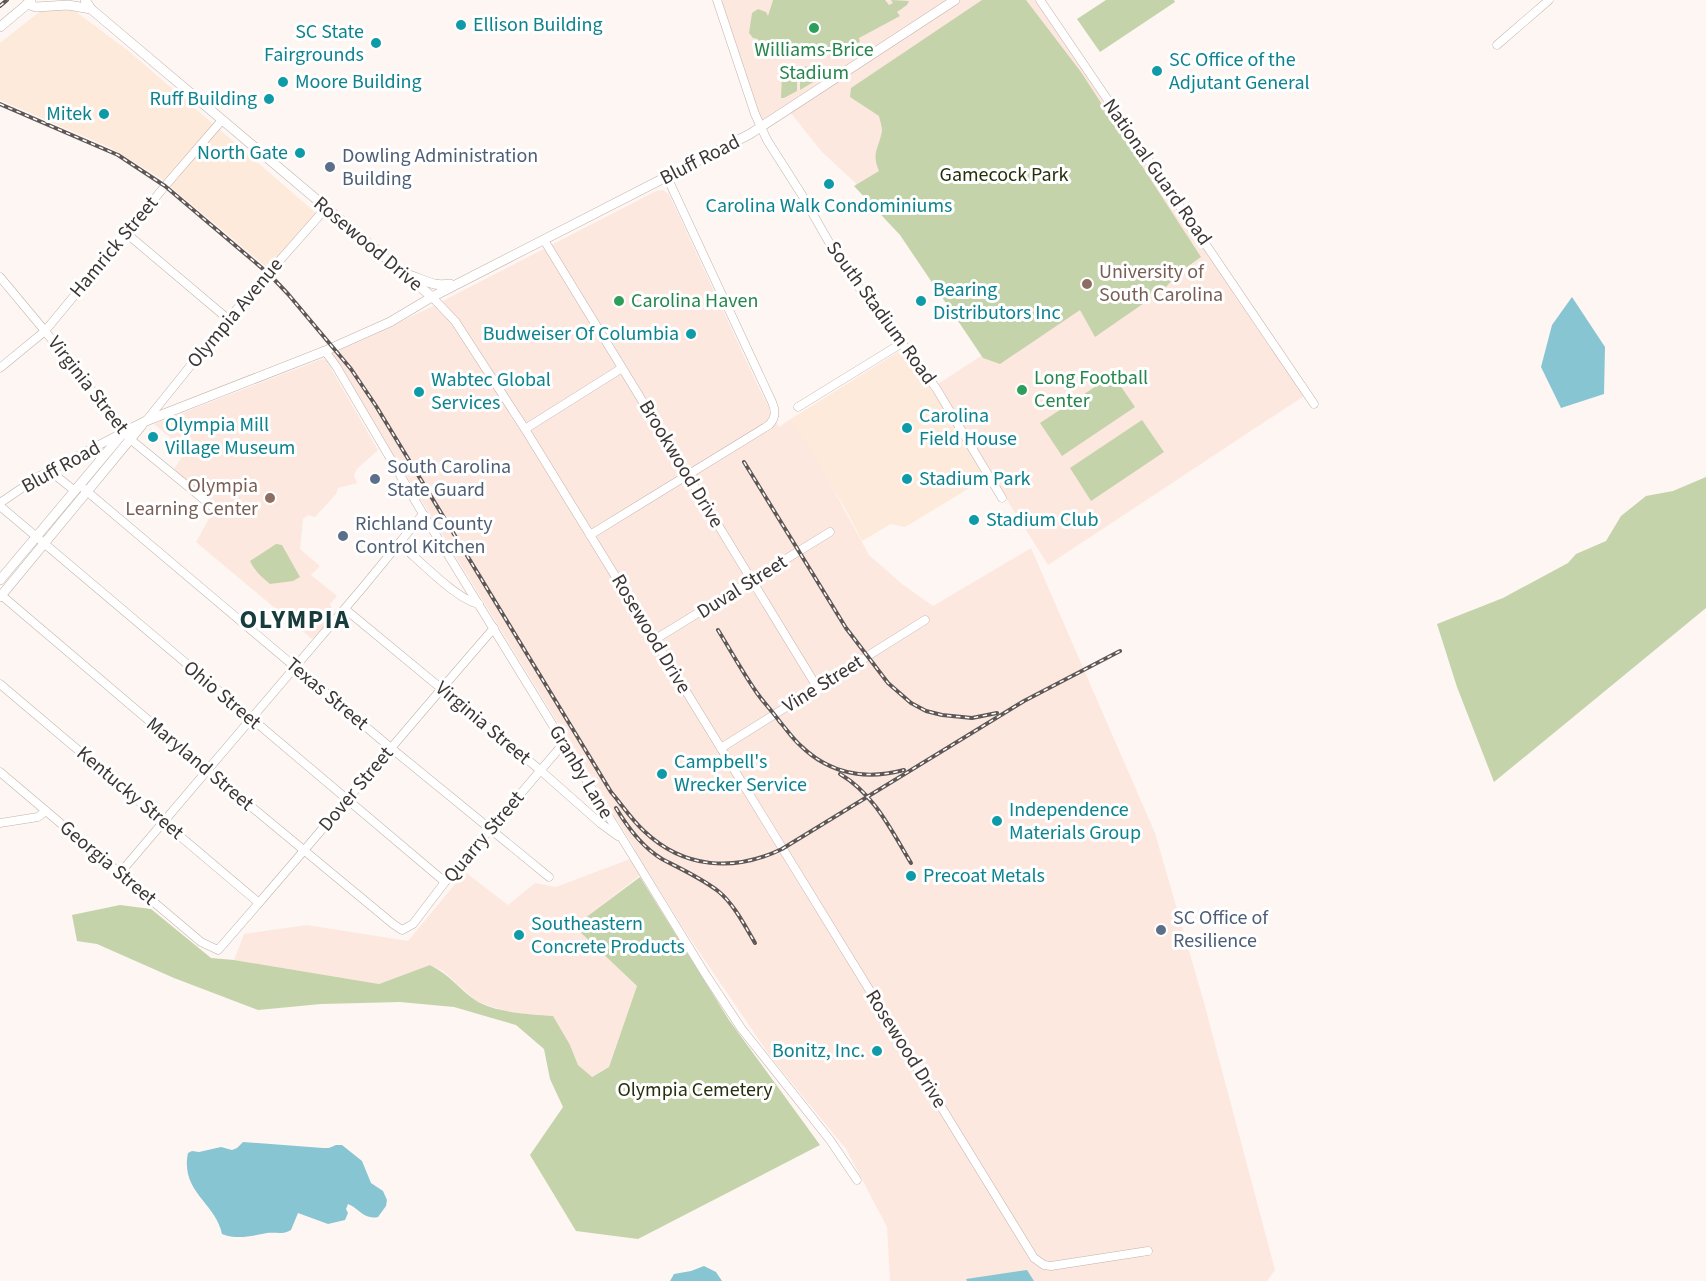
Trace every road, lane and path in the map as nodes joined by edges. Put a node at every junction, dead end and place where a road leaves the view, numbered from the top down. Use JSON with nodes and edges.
{"nodes":[{"id":1,"x":74,"y":0,"type":"edge"},
{"id":2,"x":717,"y":0,"type":"edge"},
{"id":3,"x":955,"y":0,"type":"edge"},
{"id":4,"x":1040,"y":0,"type":"edge"},
{"id":5,"x":1549,"y":0,"type":"edge"},
{"id":6,"x":30,"y":1,"type":"edge"},
{"id":7,"x":87,"y":4,"type":"edge"},
{"id":8,"x":0,"y":27,"type":"edge"},
{"id":9,"x":1497,"y":45,"type":"dead end"},
{"id":10,"x":222,"y":120,"type":"junction"},
{"id":11,"x":761,"y":127,"type":"junction"},
{"id":12,"x":667,"y":177,"type":"junction"},
{"id":13,"x":326,"y":207,"type":"junction"},
{"id":14,"x":126,"y":233,"type":"junction"},
{"id":15,"x":544,"y":240,"type":"junction"},
{"id":16,"x":406,"y":274,"type":"junction"},
{"id":17,"x":0,"y":277,"type":"edge"},
{"id":18,"x":462,"y":282,"type":"junction"},
{"id":19,"x":432,"y":297,"type":"junction"},
{"id":20,"x":228,"y":320,"type":"junction"},
{"id":21,"x":45,"y":331,"type":"junction"},
{"id":22,"x":902,"y":343,"type":"junction"},
{"id":23,"x":326,"y":351,"type":"junction"},
{"id":24,"x":0,"y":368,"type":"edge"},
{"id":25,"x":622,"y":368,"type":"junction"},
{"id":26,"x":1314,"y":404,"type":"dead end"},
{"id":27,"x":798,"y":407,"type":"dead end"},
{"id":28,"x":146,"y":421,"type":"junction"},
{"id":29,"x":525,"y":429,"type":"junction"},
{"id":30,"x":127,"y":436,"type":"junction"},
{"id":31,"x":98,"y":446,"type":"junction"},
{"id":32,"x":106,"y":454,"type":"junction"},
{"id":33,"x":50,"y":471,"type":"junction"},
{"id":34,"x":688,"y":476,"type":"junction"},
{"id":35,"x":81,"y":489,"type":"junction"},
{"id":36,"x":1002,"y":498,"type":"dead end"},
{"id":37,"x":0,"y":505,"type":"edge"},
{"id":38,"x":213,"y":507,"type":"dead end"},
{"id":39,"x":423,"y":514,"type":"junction"},
{"id":40,"x":830,"y":532,"type":"dead end"},
{"id":41,"x":590,"y":535,"type":"junction"},
{"id":42,"x":36,"y":537,"type":"junction"},
{"id":43,"x":44,"y":544,"type":"junction"},
{"id":44,"x":400,"y":544,"type":"junction"},
{"id":45,"x":0,"y":580,"type":"edge"},
{"id":46,"x":752,"y":580,"type":"junction"},
{"id":47,"x":0,"y":595,"type":"edge"},
{"id":48,"x":479,"y":604,"type":"junction"},
{"id":49,"x":345,"y":609,"type":"junction"},
{"id":50,"x":925,"y":620,"type":"dead end"},
{"id":51,"x":494,"y":628,"type":"junction"},
{"id":52,"x":654,"y":640,"type":"junction"},
{"id":53,"x":295,"y":667,"type":"junction"},
{"id":54,"x":0,"y":684,"type":"edge"},
{"id":55,"x":817,"y":687,"type":"junction"},
{"id":56,"x":441,"y":688,"type":"junction"},
{"id":57,"x":251,"y":718,"type":"junction"},
{"id":58,"x":564,"y":742,"type":"junction"},
{"id":59,"x":390,"y":748,"type":"junction"},
{"id":60,"x":720,"y":748,"type":"junction"},
{"id":61,"x":207,"y":770,"type":"junction"},
{"id":62,"x":540,"y":770,"type":"junction"},
{"id":63,"x":0,"y":772,"type":"edge"},
{"id":64,"x":348,"y":800,"type":"junction"},
{"id":65,"x":46,"y":811,"type":"junction"},
{"id":66,"x":164,"y":822,"type":"junction"},
{"id":67,"x":0,"y":823,"type":"edge"},
{"id":68,"x":491,"y":830,"type":"junction"},
{"id":69,"x":621,"y":837,"type":"junction"},
{"id":70,"x":304,"y":850,"type":"junction"},
{"id":71,"x":120,"y":873,"type":"junction"},
{"id":72,"x":549,"y":877,"type":"dead end"},
{"id":73,"x":445,"y":882,"type":"junction"},
{"id":74,"x":259,"y":903,"type":"junction"},
{"id":75,"x":402,"y":930,"type":"joint"},
{"id":76,"x":218,"y":950,"type":"joint"},
{"id":77,"x":857,"y":1180,"type":"dead end"},
{"id":78,"x":1148,"y":1251,"type":"dead end"}],
"edges":[{"from":1,"to":7,"type":"main road","name":"Rosewood Drive"},
{"from":2,"to":11,"type":"street","name":"South Stadium Road"},
{"from":3,"to":11,"type":"main road","name":"Bluff Road"},
{"from":4,"to":26,"type":"street","name":"National Guard Road"},
{"from":5,"to":9,"type":"street"},
{"from":6,"to":7,"type":"main road"},
{"from":6,"to":8,"type":"main road"},
{"from":7,"to":10,"type":"main road","name":"Rosewood Drive"},
{"from":10,"to":13,"type":"main road","name":"Rosewood Drive"},
{"from":10,"to":14,"type":"street","name":"Hamrick Street"},
{"from":11,"to":12,"type":"main road","name":"Bluff Road"},
{"from":11,"to":22,"type":"street","name":"South Stadium Road"},
{"from":12,"to":15,"type":"main road","name":"Bluff Road"},
{"from":12,"to":34,"type":"street"},
{"from":13,"to":16,"type":"main road","name":"Rosewood Drive"},
{"from":13,"to":20,"type":"street","name":"Olympia Avenue"},
{"from":14,"to":20,"type":"street"},
{"from":14,"to":21,"type":"street","name":"Hamrick Street"},
{"from":15,"to":18,"type":"main road","name":"Bluff Road"},
{"from":15,"to":25,"type":"street","name":"Brookwood Drive"},
{"from":16,"to":18,"type":"main road"},
{"from":16,"to":19,"type":"main road","name":"Rosewood Drive"},
{"from":17,"to":21,"type":"street","name":"Virginia Street"},
{"from":18,"to":19,"type":"main road","name":"Bluff Road"},
{"from":19,"to":23,"type":"main road","name":"Bluff Road"},
{"from":19,"to":29,"type":"street","name":"Rosewood Drive"},
{"from":20,"to":28,"type":"street","name":"Olympia Avenue"},
{"from":21,"to":24,"type":"street","name":"Hamrick Street"},
{"from":21,"to":30,"type":"street","name":"Virginia Street"},
{"from":22,"to":27,"type":"street"},
{"from":22,"to":36,"type":"street","name":"South Stadium Road"},
{"from":23,"to":28,"type":"main road","name":"Bluff Road"},
{"from":23,"to":39,"type":"street","name":"Granby Lane"},
{"from":25,"to":29,"type":"street"},
{"from":25,"to":34,"type":"street","name":"Brookwood Drive"},
{"from":28,"to":30,"type":"main road","name":"Olympia Avenue"},
{"from":29,"to":41,"type":"street","name":"Rosewood Drive"},
{"from":30,"to":31,"type":"street","name":"Bluff Road"},
{"from":30,"to":32,"type":"main road","name":"Olympia Avenue"},
{"from":30,"to":35,"type":"main road","name":"Olympia Avenue"},
{"from":30,"to":38,"type":"street","name":"Virginia Street"},
{"from":31,"to":32,"type":"street"},
{"from":31,"to":33,"type":"street","name":"Bluff Road"},
{"from":32,"to":35,"type":"main road","name":"Olympia Avenue"},
{"from":33,"to":35,"type":"street","name":"Texas Street"},
{"from":33,"to":37,"type":"street","name":"Bluff Road"},
{"from":34,"to":41,"type":"street"},
{"from":34,"to":46,"type":"street","name":"Brookwood Drive"},
{"from":35,"to":42,"type":"main road","name":"Olympia Avenue"},
{"from":35,"to":43,"type":"main road","name":"Olympia Avenue"},
{"from":35,"to":53,"type":"street","name":"Texas Street"},
{"from":37,"to":42,"type":"street","name":"Ohio Street"},
{"from":39,"to":44,"type":"street"},
{"from":39,"to":48,"type":"street","name":"Granby Lane"},
{"from":40,"to":46,"type":"street","name":"Duval Street"},
{"from":41,"to":52,"type":"street","name":"Rosewood Drive"},
{"from":42,"to":43,"type":"street","name":"Ohio Street"},
{"from":42,"to":45,"type":"main road","name":"Olympia Avenue"},
{"from":43,"to":47,"type":"main road","name":"Olympia Avenue"},
{"from":43,"to":57,"type":"street","name":"Ohio Street"},
{"from":44,"to":48,"type":"street"},
{"from":44,"to":49,"type":"street"},
{"from":46,"to":52,"type":"street","name":"Duval Street"},
{"from":46,"to":55,"type":"street","name":"Brookwood Drive"},
{"from":47,"to":61,"type":"street","name":"Maryland Street"},
{"from":48,"to":51,"type":"street","name":"Granby Lane"},
{"from":49,"to":53,"type":"street"},
{"from":49,"to":56,"type":"street","name":"Virginia Street"},
{"from":50,"to":55,"type":"street","name":"Vine Street"},
{"from":51,"to":56,"type":"street","name":"Dover Street"},
{"from":51,"to":58,"type":"street","name":"Granby Lane"},
{"from":52,"to":60,"type":"street","name":"Rosewood Drive"},
{"from":53,"to":57,"type":"street"},
{"from":53,"to":59,"type":"street","name":"Texas Street"},
{"from":54,"to":66,"type":"street","name":"Kentucky Street"},
{"from":55,"to":60,"type":"street","name":"Vine Street"},
{"from":56,"to":59,"type":"street","name":"Dover Street"},
{"from":56,"to":62,"type":"street","name":"Virginia Street"},
{"from":57,"to":61,"type":"street"},
{"from":57,"to":64,"type":"street","name":"Ohio Street"},
{"from":58,"to":62,"type":"street","name":"Quarry Street"},
{"from":58,"to":69,"type":"street","name":"Granby Lane"},
{"from":59,"to":64,"type":"street","name":"Dover Street"},
{"from":59,"to":68,"type":"street","name":"Texas Street"},
{"from":60,"to":78,"type":"street","name":"Rosewood Drive"},
{"from":61,"to":66,"type":"street"},
{"from":61,"to":70,"type":"street","name":"Maryland Street"},
{"from":62,"to":68,"type":"street","name":"Quarry Street"},
{"from":62,"to":69,"type":"street","name":"Virginia Street"},
{"from":63,"to":65,"type":"street","name":"Georgia Street"},
{"from":64,"to":70,"type":"street","name":"Dover Street"},
{"from":64,"to":73,"type":"street","name":"Ohio Street"},
{"from":65,"to":67,"type":"street"},
{"from":65,"to":71,"type":"street","name":"Georgia Street"},
{"from":66,"to":71,"type":"street"},
{"from":66,"to":74,"type":"street","name":"Kentucky Street"},
{"from":68,"to":72,"type":"street","name":"Texas Street"},
{"from":68,"to":73,"type":"street","name":"Quarry Street"},
{"from":69,"to":77,"type":"street","name":"Granby Lane"},
{"from":70,"to":74,"type":"street","name":"Dover Street"},
{"from":70,"to":75,"type":"street","name":"Maryland Street"},
{"from":71,"to":76,"type":"street","name":"Georgia Street"},
{"from":73,"to":75,"type":"street","name":"Quarry Street"},
{"from":74,"to":76,"type":"street","name":"Dover Street"}]}
